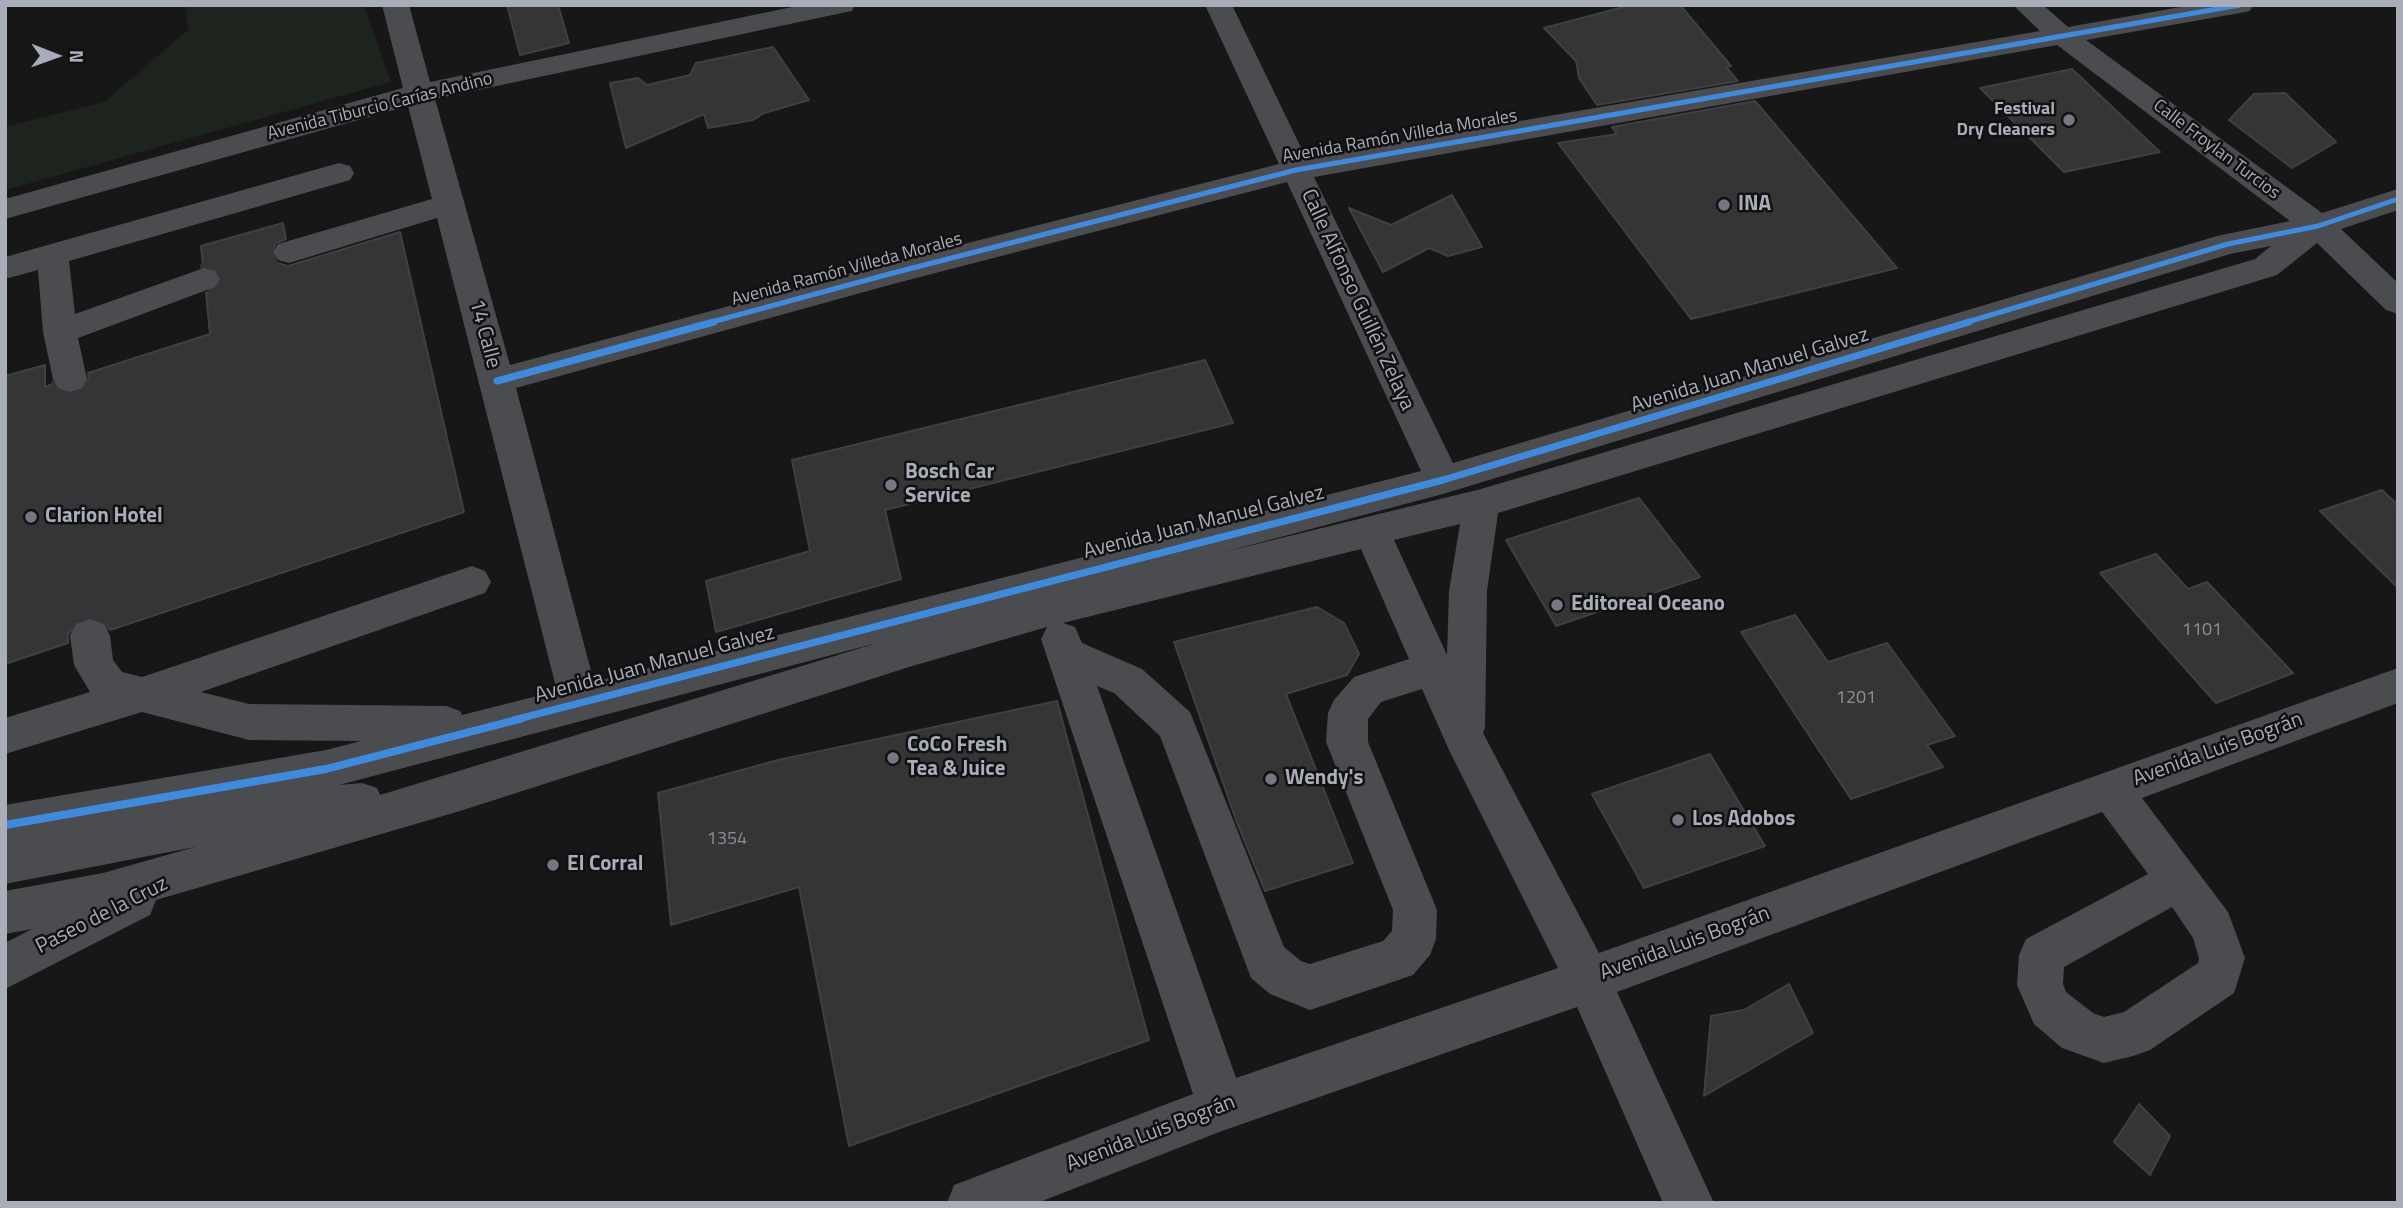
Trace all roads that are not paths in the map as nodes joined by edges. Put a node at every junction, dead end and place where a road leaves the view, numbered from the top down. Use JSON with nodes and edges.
{"nodes":[{"id":1,"x":395,"y":5,"type":"edge"},
{"id":2,"x":842,"y":5,"type":"edge"},
{"id":3,"x":1218,"y":5,"type":"edge"},
{"id":4,"x":2026,"y":5,"type":"edge"},
{"id":5,"x":2240,"y":5,"type":"edge"},
{"id":6,"x":2062,"y":36,"type":"junction"},
{"id":7,"x":420,"y":93,"type":"junction"},
{"id":8,"x":1296,"y":170,"type":"junction"},
{"id":9,"x":339,"y":173,"type":"dead end"},
{"id":10,"x":2398,"y":199,"type":"edge"},
{"id":11,"x":450,"y":204,"type":"junction"},
{"id":12,"x":5,"y":209,"type":"edge"},
{"id":13,"x":2318,"y":226,"type":"junction"},
{"id":14,"x":289,"y":252,"type":"tunnel mouth"},
{"id":15,"x":52,"y":255,"type":"junction"},
{"id":16,"x":5,"y":268,"type":"edge"},
{"id":17,"x":204,"y":279,"type":"tunnel mouth"},
{"id":18,"x":2398,"y":302,"type":"edge"},
{"id":19,"x":60,"y":332,"type":"junction"},
{"id":20,"x":70,"y":379,"type":"tunnel mouth"},
{"id":21,"x":497,"y":381,"type":"junction"},
{"id":22,"x":1443,"y":480,"type":"junction"},
{"id":23,"x":1481,"y":504,"type":"junction"},
{"id":24,"x":1372,"y":532,"type":"junction"},
{"id":25,"x":472,"y":582,"type":"dead end"},
{"id":26,"x":1051,"y":610,"type":"junction"},
{"id":27,"x":90,"y":636,"type":"tunnel mouth"},
{"id":28,"x":1066,"y":654,"type":"junction"},
{"id":29,"x":1432,"y":669,"type":"junction"},
{"id":30,"x":2398,"y":685,"type":"edge"},
{"id":31,"x":143,"y":694,"type":"junction"},
{"id":32,"x":580,"y":704,"type":"junction"},
{"id":33,"x":480,"y":729,"type":"junction"},
{"id":34,"x":5,"y":736,"type":"edge"},
{"id":35,"x":1464,"y":737,"type":"junction"},
{"id":36,"x":2110,"y":790,"type":"junction"},
{"id":37,"x":460,"y":792,"type":"junction"},
{"id":38,"x":296,"y":808,"type":"junction"},
{"id":39,"x":5,"y":825,"type":"edge"},
{"id":40,"x":5,"y":863,"type":"edge"},
{"id":41,"x":200,"y":867,"type":"junction"},
{"id":42,"x":2179,"y":880,"type":"dead end"},
{"id":43,"x":5,"y":913,"type":"edge"},
{"id":44,"x":5,"y":967,"type":"edge"},
{"id":45,"x":1588,"y":980,"type":"junction"},
{"id":46,"x":1222,"y":1107,"type":"junction"},
{"id":47,"x":972,"y":1203,"type":"edge"},
{"id":48,"x":1689,"y":1203,"type":"edge"}],
"edges":[{"from":1,"to":7,"type":"street","name":"14 Calle"},
{"from":2,"to":7,"type":"street","name":"Avenida Tiburcio Carías Andino"},
{"from":3,"to":8,"type":"street","name":"Calle Alfonso Guillén Zelaya"},
{"from":4,"to":6,"type":"street","name":"Calle Froylan Turcios"},
{"from":5,"to":6,"type":"street","name":"Avenida Ramón Villeda Morales"},
{"from":6,"to":8,"type":"street","name":"Avenida Ramón Villeda Morales"},
{"from":6,"to":13,"type":"street","name":"Calle Froylan Turcios"},
{"from":7,"to":11,"type":"street","name":"14 Calle"},
{"from":7,"to":12,"type":"street","name":"Avenida Tiburcio Carías Andino"},
{"from":8,"to":21,"type":"street","name":"Avenida Ramón Villeda Morales"},
{"from":8,"to":22,"type":"street","name":"Calle Alfonso Guillén Zelaya"},
{"from":9,"to":15,"type":"street"},
{"from":10,"to":13,"type":"street","name":"Avenida Juan Manuel Galvez"},
{"from":11,"to":14,"type":"street"},
{"from":11,"to":21,"type":"street","name":"14 Calle"},
{"from":13,"to":18,"type":"street","name":"Calle Froylan Turcios"},
{"from":13,"to":22,"type":"street","name":"Avenida Juan Manuel Galvez"},
{"from":13,"to":23,"type":"street","name":"Avenida Juan Manuel Galvez"},
{"from":15,"to":16,"type":"street"},
{"from":15,"to":19,"type":"street"},
{"from":17,"to":19,"type":"street"},
{"from":19,"to":20,"type":"street"},
{"from":21,"to":32,"type":"street","name":"14 Calle"},
{"from":22,"to":32,"type":"street","name":"Avenida Juan Manuel Galvez"},
{"from":23,"to":24,"type":"street","name":"Avenida Juan Manuel Galvez"},
{"from":23,"to":35,"type":"street"},
{"from":24,"to":26,"type":"street","name":"Avenida Juan Manuel Galvez"},
{"from":24,"to":29,"type":"street"},
{"from":25,"to":31,"type":"street"},
{"from":26,"to":28,"type":"street"},
{"from":26,"to":37,"type":"street","name":"Avenida Juan Manuel Galvez"},
{"from":27,"to":31,"type":"street"},
{"from":28,"to":29,"type":"street"},
{"from":28,"to":46,"type":"street"},
{"from":29,"to":35,"type":"street"},
{"from":30,"to":36,"type":"street","name":"Avenida Luis Bográn"},
{"from":31,"to":33,"type":"street"},
{"from":31,"to":34,"type":"street"},
{"from":32,"to":33,"type":"street","name":"Avenida Juan Manuel Galvez"},
{"from":33,"to":38,"type":"street"},
{"from":33,"to":39,"type":"street","name":"Avenida Juan Manuel Galvez"},
{"from":35,"to":45,"type":"street"},
{"from":36,"to":42,"type":"street"},
{"from":36,"to":45,"type":"street","name":"Avenida Luis Bográn"},
{"from":37,"to":38,"type":"street"},
{"from":37,"to":41,"type":"street","name":"Avenida Juan Manuel Galvez"},
{"from":38,"to":40,"type":"street"},
{"from":41,"to":43,"type":"street","name":"Avenida Juan Manuel Galvez"},
{"from":41,"to":44,"type":"street","name":"Paseo de la Cruz"},
{"from":45,"to":46,"type":"street","name":"Avenida Luis Bográn"},
{"from":45,"to":48,"type":"street"},
{"from":46,"to":47,"type":"street","name":"Avenida Luis Bográn"}]}
